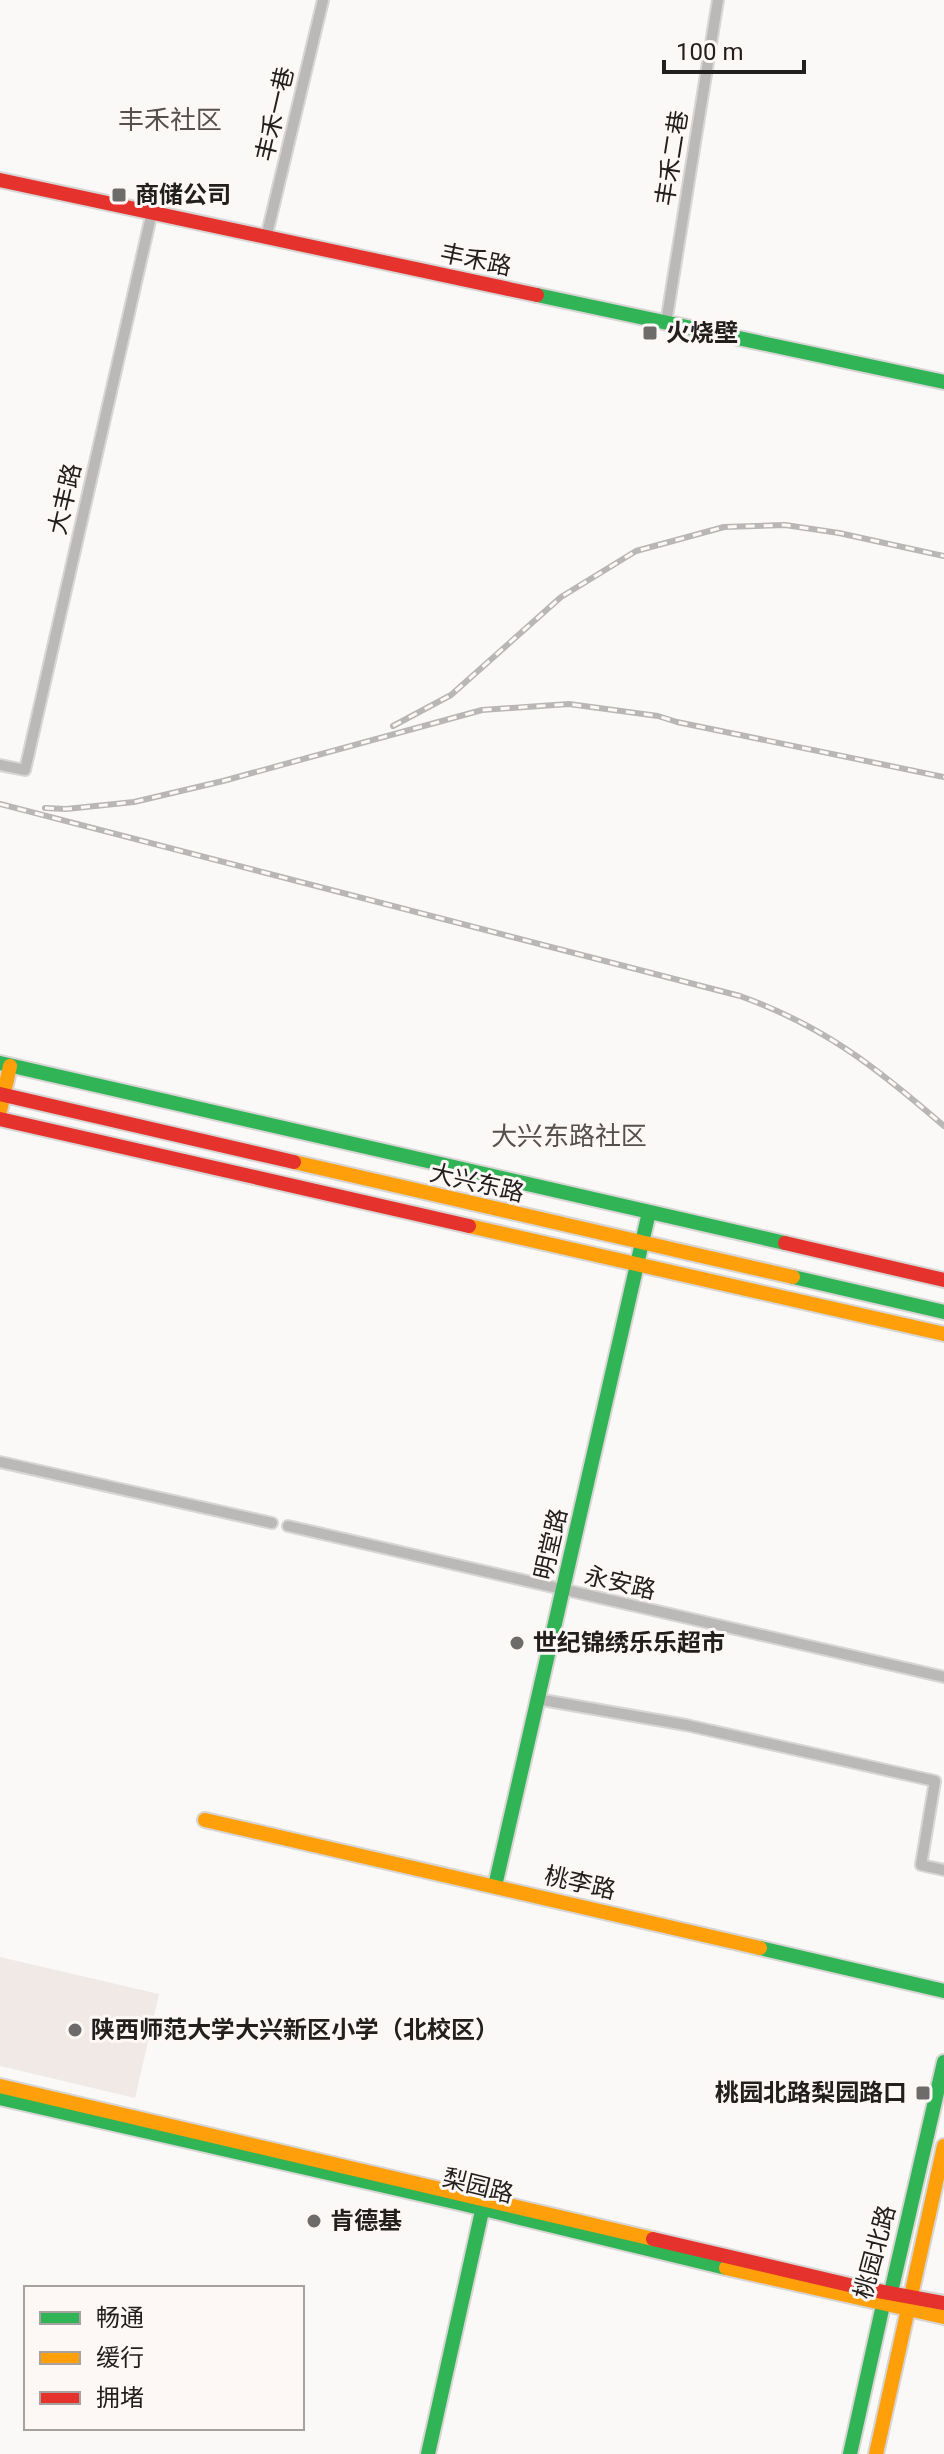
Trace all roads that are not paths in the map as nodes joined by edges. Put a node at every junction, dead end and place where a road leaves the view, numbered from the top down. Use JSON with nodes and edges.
{"nodes":[{"id":1,"x":323,"y":0,"type":"edge"},
{"id":2,"x":718,"y":0,"type":"edge"},
{"id":3,"x":0,"y":180,"type":"edge"},
{"id":4,"x":152,"y":212,"type":"junction"},
{"id":5,"x":266,"y":238,"type":"junction"},
{"id":6,"x":666,"y":323,"type":"junction"},
{"id":7,"x":944,"y":382,"type":"edge"},
{"id":8,"x":0,"y":765,"type":"edge"},
{"id":9,"x":5,"y":1064,"type":"edge"},
{"id":10,"x":2,"y":1090,"type":"edge"},
{"id":11,"x":0,"y":1111,"type":"edge"},
{"id":12,"x":0,"y":1119,"type":"edge"},
{"id":13,"x":649,"y":1212,"type":"junction"},
{"id":14,"x":643,"y":1239,"type":"junction"},
{"id":15,"x":638,"y":1264,"type":"junction"},
{"id":16,"x":944,"y":1280,"type":"edge"},
{"id":17,"x":944,"y":1303,"type":"edge"},
{"id":18,"x":944,"y":1312,"type":"edge"},
{"id":19,"x":944,"y":1334,"type":"edge"},
{"id":20,"x":0,"y":1462,"type":"edge"},
{"id":21,"x":272,"y":1523,"type":"dead end"},
{"id":22,"x":288,"y":1526,"type":"dead end"},
{"id":23,"x":562,"y":1590,"type":"junction"},
{"id":24,"x":944,"y":1677,"type":"edge"},
{"id":25,"x":537,"y":1699,"type":"junction"},
{"id":26,"x":205,"y":1820,"type":"dead end"},
{"id":27,"x":944,"y":1870,"type":"edge"},
{"id":28,"x":495,"y":1886,"type":"junction"},
{"id":29,"x":944,"y":1991,"type":"edge"},
{"id":30,"x":944,"y":2062,"type":"edge"},
{"id":31,"x":0,"y":2086,"type":"edge"},
{"id":32,"x":0,"y":2098,"type":"edge"},
{"id":33,"x":944,"y":2146,"type":"edge"},
{"id":34,"x":483,"y":2204,"type":"junction"},
{"id":35,"x":887,"y":2298,"type":"junction"},
{"id":36,"x":909,"y":2303,"type":"junction"},
{"id":37,"x":944,"y":2303,"type":"edge"},
{"id":38,"x":944,"y":2317,"type":"edge"},
{"id":39,"x":428,"y":2454,"type":"edge"},
{"id":40,"x":850,"y":2454,"type":"edge"},
{"id":41,"x":876,"y":2454,"type":"edge"}],
"edges":[{"from":1,"to":5,"type":"street","name":"丰禾一巷"},
{"from":2,"to":6,"type":"street","name":"丰禾二巷"},
{"from":3,"to":4,"type":"main road","name":"丰禾路"},
{"from":4,"to":5,"type":"main road","name":"丰禾路"},
{"from":4,"to":8,"type":"street","name":"大丰路"},
{"from":5,"to":6,"type":"main road","name":"丰禾路"},
{"from":6,"to":7,"type":"main road","name":"丰禾路"},
{"from":9,"to":10,"type":"main road"},
{"from":9,"to":13,"type":"main road"},
{"from":10,"to":11,"type":"main road"},
{"from":10,"to":14,"type":"main road","name":"大兴东路"},
{"from":12,"to":15,"type":"main road"},
{"from":13,"to":14,"type":"main road","name":"明堂路"},
{"from":13,"to":16,"type":"main road"},
{"from":14,"to":15,"type":"main road","name":"明堂路"},
{"from":14,"to":17,"type":"main road","name":"大兴东路"},
{"from":14,"to":18,"type":"main road","name":"大兴东路"},
{"from":15,"to":19,"type":"main road"},
{"from":15,"to":23,"type":"main road","name":"明堂路"},
{"from":20,"to":21,"type":"street"},
{"from":22,"to":23,"type":"street","name":"永安路"},
{"from":23,"to":24,"type":"street","name":"永安路"},
{"from":23,"to":25,"type":"main road","name":"明堂路"},
{"from":25,"to":27,"type":"street"},
{"from":25,"to":28,"type":"main road","name":"明堂路"},
{"from":26,"to":28,"type":"main road","name":"桃李路"},
{"from":28,"to":29,"type":"main road","name":"桃李路"},
{"from":30,"to":35,"type":"main road","name":"桃园北路"},
{"from":31,"to":34,"type":"main road","name":"梨园路"},
{"from":32,"to":34,"type":"main road","name":"梨园路"},
{"from":33,"to":36,"type":"main road","name":"桃园北路"},
{"from":34,"to":35,"type":"main road","name":"梨园路"},
{"from":34,"to":39,"type":"main road"},
{"from":35,"to":36,"type":"main road","name":"梨园路"},
{"from":35,"to":40,"type":"main road","name":"桃园北路"},
{"from":36,"to":37,"type":"main road","name":"梨园路"},
{"from":36,"to":38,"type":"main road","name":"梨园路"},
{"from":36,"to":41,"type":"main road","name":"桃园北路"}]}
